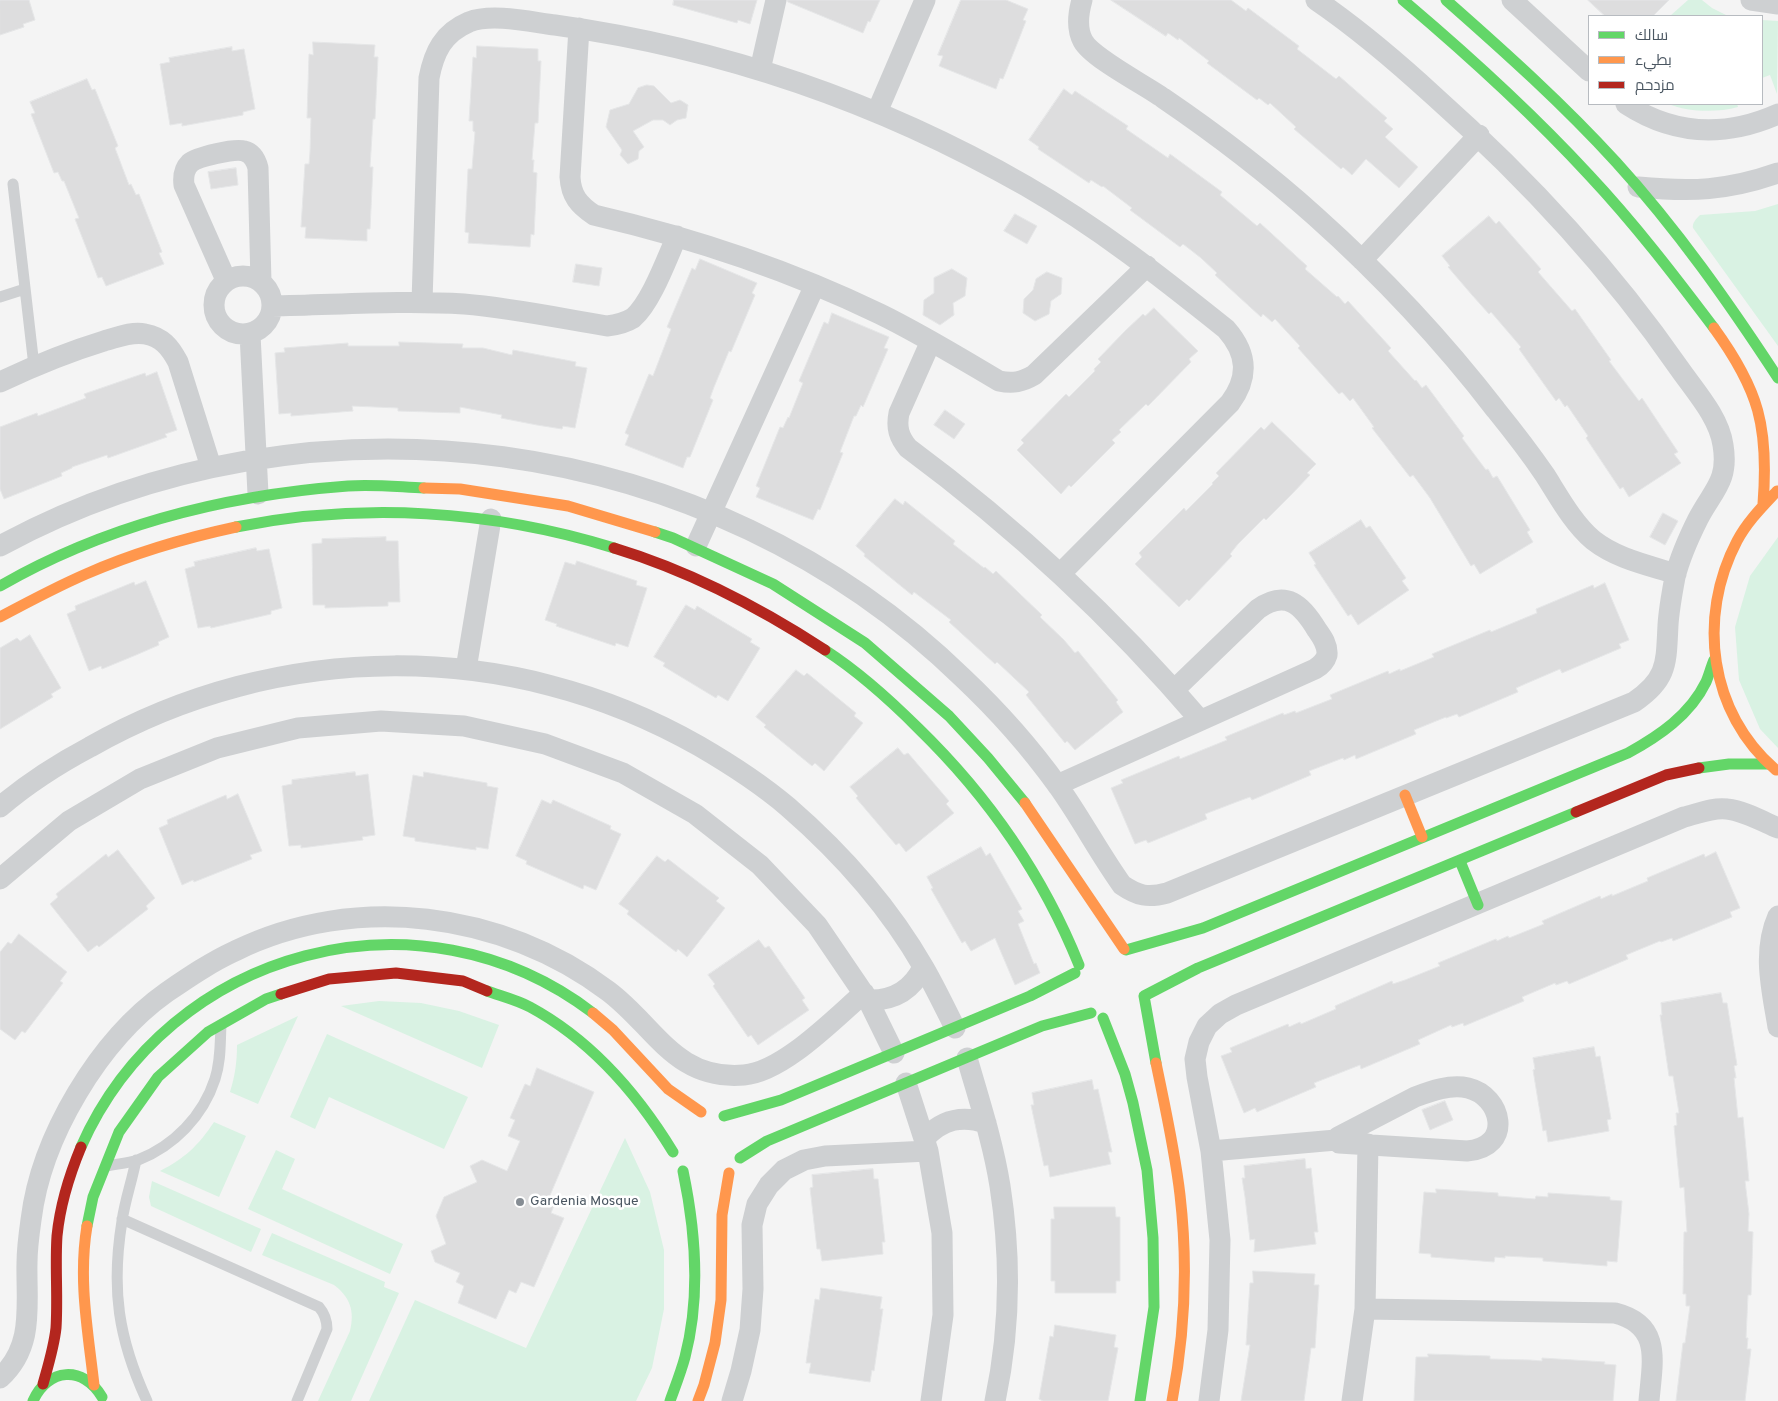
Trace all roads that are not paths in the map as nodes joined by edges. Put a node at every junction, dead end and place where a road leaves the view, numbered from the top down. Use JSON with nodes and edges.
{"nodes":[{"id":1,"x":776,"y":0,"type":"edge"},
{"id":2,"x":925,"y":0,"type":"edge"},
{"id":3,"x":1082,"y":0,"type":"edge"},
{"id":4,"x":1316,"y":0,"type":"edge"},
{"id":5,"x":1402,"y":0,"type":"edge"},
{"id":6,"x":1446,"y":0,"type":"edge"},
{"id":7,"x":1512,"y":0,"type":"edge"},
{"id":8,"x":1751,"y":0,"type":"edge"},
{"id":9,"x":1778,"y":4,"type":"edge"},
{"id":10,"x":579,"y":28,"type":"junction"},
{"id":11,"x":760,"y":70,"type":"junction"},
{"id":12,"x":1588,"y":70,"type":"edge"},
{"id":13,"x":1628,"y":105,"type":"edge"},
{"id":14,"x":877,"y":112,"type":"junction"},
{"id":15,"x":1778,"y":114,"type":"edge"},
{"id":16,"x":1479,"y":135,"type":"junction"},
{"id":17,"x":1778,"y":173,"type":"edge"},
{"id":18,"x":13,"y":184,"type":"dead end"},
{"id":19,"x":1638,"y":187,"type":"junction"},
{"id":20,"x":677,"y":236,"type":"junction"},
{"id":21,"x":1362,"y":260,"type":"junction"},
{"id":22,"x":1147,"y":266,"type":"junction"},
{"id":23,"x":226,"y":280,"type":"junction"},
{"id":24,"x":260,"y":282,"type":"junction"},
{"id":25,"x":815,"y":285,"type":"junction"},
{"id":26,"x":25,"y":289,"type":"junction"},
{"id":27,"x":0,"y":297,"type":"edge"},
{"id":28,"x":422,"y":302,"type":"junction"},
{"id":29,"x":272,"y":306,"type":"junction"},
{"id":30,"x":250,"y":334,"type":"junction"},
{"id":31,"x":931,"y":341,"type":"junction"},
{"id":32,"x":34,"y":366,"type":"junction"},
{"id":33,"x":1778,"y":378,"type":"edge"},
{"id":34,"x":0,"y":382,"type":"edge"},
{"id":35,"x":256,"y":459,"type":"junction"},
{"id":36,"x":211,"y":467,"type":"junction"},
{"id":37,"x":1778,"y":490,"type":"edge"},
{"id":38,"x":258,"y":494,"type":"junction"},
{"id":39,"x":1763,"y":504,"type":"junction"},
{"id":40,"x":712,"y":512,"type":"junction"},
{"id":41,"x":491,"y":519,"type":"junction"},
{"id":42,"x":0,"y":546,"type":"edge"},
{"id":43,"x":696,"y":546,"type":"junction"},
{"id":44,"x":1061,"y":573,"type":"junction"},
{"id":45,"x":1676,"y":574,"type":"junction"},
{"id":46,"x":0,"y":586,"type":"edge"},
{"id":47,"x":0,"y":617,"type":"edge"},
{"id":48,"x":1714,"y":660,"type":"junction"},
{"id":49,"x":466,"y":669,"type":"junction"},
{"id":50,"x":1174,"y":690,"type":"junction"},
{"id":51,"x":1200,"y":720,"type":"junction"},
{"id":52,"x":1768,"y":764,"type":"junction"},
{"id":53,"x":1778,"y":772,"type":"edge"},
{"id":54,"x":1058,"y":785,"type":"junction"},
{"id":55,"x":1405,"y":795,"type":"junction"},
{"id":56,"x":0,"y":807,"type":"edge"},
{"id":57,"x":1778,"y":828,"type":"edge"},
{"id":58,"x":1422,"y":837,"type":"junction"},
{"id":59,"x":1460,"y":860,"type":"junction"},
{"id":60,"x":0,"y":879,"type":"edge"},
{"id":61,"x":1478,"y":905,"type":"junction"},
{"id":62,"x":1778,"y":916,"type":"edge"},
{"id":63,"x":1107,"y":947,"type":"dead end"},
{"id":64,"x":1125,"y":950,"type":"junction"},
{"id":65,"x":1140,"y":962,"type":"dead end"},
{"id":66,"x":923,"y":967,"type":"junction"},
{"id":67,"x":1146,"y":978,"type":"dead end"},
{"id":68,"x":1144,"y":996,"type":"junction"},
{"id":69,"x":866,"y":997,"type":"junction"},
{"id":70,"x":1131,"y":1012,"type":"dead end"},
{"id":71,"x":221,"y":1022,"type":"junction"},
{"id":72,"x":1778,"y":1027,"type":"edge"},
{"id":73,"x":955,"y":1028,"type":"junction"},
{"id":74,"x":894,"y":1053,"type":"junction"},
{"id":75,"x":967,"y":1058,"type":"junction"},
{"id":76,"x":906,"y":1083,"type":"junction"},
{"id":77,"x":724,"y":1116,"type":"junction"},
{"id":78,"x":986,"y":1124,"type":"junction"},
{"id":79,"x":735,"y":1125,"type":"dead end"},
{"id":80,"x":675,"y":1136,"type":"dead end"},
{"id":81,"x":1336,"y":1140,"type":"junction"},
{"id":82,"x":926,"y":1144,"type":"junction"},
{"id":83,"x":1368,"y":1144,"type":"junction"},
{"id":84,"x":1211,"y":1151,"type":"junction"},
{"id":85,"x":673,"y":1152,"type":"junction"},
{"id":86,"x":136,"y":1160,"type":"junction"},
{"id":87,"x":103,"y":1167,"type":"junction"},
{"id":88,"x":729,"y":1173,"type":"junction"},
{"id":89,"x":716,"y":1179,"type":"dead end"},
{"id":90,"x":122,"y":1219,"type":"junction"},
{"id":91,"x":1365,"y":1310,"type":"junction"},
{"id":92,"x":0,"y":1378,"type":"edge"},
{"id":93,"x":44,"y":1384,"type":"junction"},
{"id":94,"x":94,"y":1385,"type":"junction"},
{"id":95,"x":32,"y":1400,"type":"edge"},
{"id":96,"x":103,"y":1401,"type":"edge"},
{"id":97,"x":147,"y":1401,"type":"edge"},
{"id":98,"x":297,"y":1401,"type":"edge"},
{"id":99,"x":670,"y":1401,"type":"edge"},
{"id":100,"x":698,"y":1401,"type":"edge"},
{"id":101,"x":732,"y":1401,"type":"edge"},
{"id":102,"x":930,"y":1401,"type":"edge"},
{"id":103,"x":995,"y":1401,"type":"edge"},
{"id":104,"x":1140,"y":1401,"type":"edge"},
{"id":105,"x":1172,"y":1401,"type":"edge"},
{"id":106,"x":1209,"y":1401,"type":"edge"},
{"id":107,"x":1352,"y":1401,"type":"edge"},
{"id":108,"x":1649,"y":1401,"type":"edge"}],
"edges":[{"from":1,"to":11,"type":"street"},
{"from":2,"to":14,"type":"street"},
{"from":3,"to":21,"type":"street"},
{"from":4,"to":16,"type":"street"},
{"from":5,"to":39,"type":"street"},
{"from":6,"to":19,"type":"street"},
{"from":7,"to":12,"type":"street"},
{"from":8,"to":9,"type":"street"},
{"from":10,"to":11,"type":"street"},
{"from":10,"to":20,"type":"street"},
{"from":10,"to":28,"type":"street"},
{"from":11,"to":14,"type":"street"},
{"from":13,"to":15,"type":"street"},
{"from":14,"to":22,"type":"street"},
{"from":16,"to":21,"type":"street"},
{"from":16,"to":45,"type":"street"},
{"from":17,"to":19,"type":"street"},
{"from":18,"to":26,"type":"lane"},
{"from":19,"to":33,"type":"street"},
{"from":20,"to":25,"type":"street"},
{"from":20,"to":28,"type":"street"},
{"from":21,"to":45,"type":"street"},
{"from":22,"to":31,"type":"street"},
{"from":22,"to":44,"type":"street"},
{"from":23,"to":24,"type":"street"},
{"from":23,"to":24,"type":"street"},
{"from":23,"to":30,"type":"street"},
{"from":24,"to":29,"type":"street"},
{"from":25,"to":31,"type":"street"},
{"from":25,"to":40,"type":"street"},
{"from":26,"to":27,"type":"lane"},
{"from":26,"to":32,"type":"lane"},
{"from":28,"to":29,"type":"street"},
{"from":29,"to":30,"type":"street"},
{"from":30,"to":35,"type":"street"},
{"from":31,"to":44,"type":"street"},
{"from":32,"to":34,"type":"street"},
{"from":32,"to":36,"type":"street"},
{"from":35,"to":36,"type":"street"},
{"from":35,"to":38,"type":"street"},
{"from":35,"to":40,"type":"street"},
{"from":36,"to":42,"type":"street"},
{"from":37,"to":39,"type":"street"},
{"from":38,"to":43,"type":"street"},
{"from":38,"to":46,"type":"street"},
{"from":39,"to":48,"type":"street"},
{"from":40,"to":43,"type":"street"},
{"from":40,"to":54,"type":"street"},
{"from":41,"to":47,"type":"street"},
{"from":41,"to":49,"type":"street"},
{"from":41,"to":73,"type":"street"},
{"from":43,"to":64,"type":"street"},
{"from":44,"to":50,"type":"street"},
{"from":45,"to":55,"type":"street"},
{"from":48,"to":52,"type":"street"},
{"from":48,"to":58,"type":"street"},
{"from":49,"to":56,"type":"street"},
{"from":49,"to":66,"type":"street"},
{"from":50,"to":51,"type":"street"},
{"from":50,"to":51,"type":"street"},
{"from":51,"to":54,"type":"street"},
{"from":52,"to":53,"type":"street"},
{"from":52,"to":59,"type":"street"},
{"from":54,"to":55,"type":"street"},
{"from":55,"to":58,"type":"street"},
{"from":57,"to":61,"type":"street"},
{"from":58,"to":64,"type":"street"},
{"from":59,"to":61,"type":"street"},
{"from":59,"to":68,"type":"street"},
{"from":60,"to":69,"type":"street"},
{"from":61,"to":84,"type":"street"},
{"from":62,"to":72,"type":"street"},
{"from":63,"to":64,"type":"street"},
{"from":64,"to":65,"type":"street"},
{"from":66,"to":69,"type":"street"},
{"from":66,"to":73,"type":"street"},
{"from":67,"to":68,"type":"street"},
{"from":68,"to":70,"type":"street"},
{"from":68,"to":105,"type":"street"},
{"from":69,"to":74,"type":"street"},
{"from":69,"to":92,"type":"street"},
{"from":71,"to":85,"type":"street"},
{"from":71,"to":86,"type":"lane"},
{"from":71,"to":87,"type":"street"},
{"from":73,"to":74,"type":"street"},
{"from":74,"to":77,"type":"street"},
{"from":75,"to":76,"type":"street"},
{"from":75,"to":78,"type":"street"},
{"from":75,"to":104,"type":"street"},
{"from":76,"to":82,"type":"street"},
{"from":76,"to":88,"type":"street"},
{"from":77,"to":79,"type":"street"},
{"from":77,"to":93,"type":"street"},
{"from":78,"to":82,"type":"street"},
{"from":78,"to":103,"type":"street"},
{"from":80,"to":85,"type":"street"},
{"from":81,"to":83,"type":"street"},
{"from":81,"to":83,"type":"street"},
{"from":81,"to":84,"type":"street"},
{"from":82,"to":101,"type":"street"},
{"from":82,"to":102,"type":"street"},
{"from":83,"to":91,"type":"street"},
{"from":84,"to":106,"type":"street"},
{"from":85,"to":99,"type":"street"},
{"from":86,"to":87,"type":"lane"},
{"from":86,"to":90,"type":"lane"},
{"from":87,"to":94,"type":"street"},
{"from":88,"to":89,"type":"street"},
{"from":88,"to":100,"type":"street"},
{"from":90,"to":97,"type":"lane"},
{"from":90,"to":98,"type":"lane"},
{"from":91,"to":107,"type":"street"},
{"from":91,"to":108,"type":"street"},
{"from":93,"to":94,"type":"street"},
{"from":93,"to":95,"type":"street"},
{"from":94,"to":96,"type":"street"}]}
